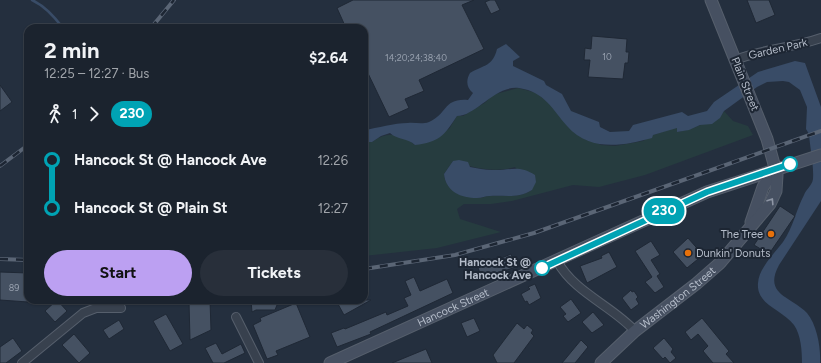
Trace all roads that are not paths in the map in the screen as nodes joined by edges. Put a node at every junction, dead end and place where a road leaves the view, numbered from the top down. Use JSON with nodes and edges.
{"nodes":[{"id":1,"x":711,"y":0,"type":"edge"},
{"id":2,"x":821,"y":38,"type":"edge"},
{"id":3,"x":735,"y":60,"type":"junction"},
{"id":4,"x":821,"y":155,"type":"edge"},
{"id":5,"x":775,"y":168,"type":"junction"},
{"id":6,"x":557,"y":261,"type":"junction"},
{"id":7,"x":122,"y":308,"type":"dead end"},
{"id":8,"x":236,"y":317,"type":"dead end"},
{"id":9,"x":634,"y":331,"type":"junction"},
{"id":10,"x":22,"y":363,"type":"edge"},
{"id":11,"x":259,"y":363,"type":"edge"},
{"id":12,"x":330,"y":363,"type":"edge"},
{"id":13,"x":601,"y":363,"type":"edge"}],
"edges":[{"from":1,"to":3,"type":"main road","name":"Plain Street"},
{"from":2,"to":3,"type":"street","name":"Garden Park"},
{"from":3,"to":5,"type":"main road","name":"Plain Street"},
{"from":4,"to":5,"type":"main road"},
{"from":5,"to":6,"type":"main road","name":"Hancock Street"},
{"from":5,"to":9,"type":"main road","name":"Washington Street"},
{"from":6,"to":9,"type":"street"},
{"from":6,"to":12,"type":"main road","name":"Hancock Street"},
{"from":7,"to":10,"type":"street"},
{"from":8,"to":11,"type":"street"},
{"from":9,"to":13,"type":"main road","name":"Washington Street"}]}
